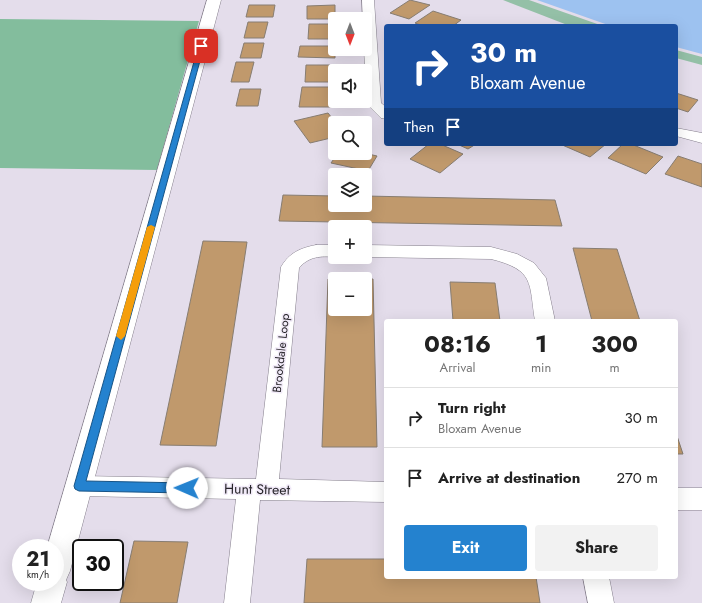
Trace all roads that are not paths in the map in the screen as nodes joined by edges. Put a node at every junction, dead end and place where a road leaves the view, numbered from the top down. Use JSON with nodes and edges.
{"nodes":[{"id":1,"x":214,"y":0,"type":"edge"},
{"id":2,"x":368,"y":0,"type":"edge"},
{"id":3,"x":384,"y":113,"type":"edge"},
{"id":4,"x":678,"y":132,"type":"edge"},
{"id":5,"x":702,"y":138,"type":"edge"},
{"id":6,"x":328,"y":251,"type":"edge"},
{"id":7,"x":372,"y":251,"type":"edge"},
{"id":8,"x":545,"y":319,"type":"edge"},
{"id":9,"x":79,"y":486,"type":"junction"},
{"id":10,"x":258,"y":489,"type":"junction"},
{"id":11,"x":384,"y":492,"type":"edge"},
{"id":12,"x":678,"y":499,"type":"edge"},
{"id":13,"x":702,"y":500,"type":"edge"},
{"id":14,"x":64,"y":539,"type":"edge"},
{"id":15,"x":596,"y":579,"type":"edge"},
{"id":16,"x":49,"y":591,"type":"edge"},
{"id":17,"x":46,"y":603,"type":"edge"},
{"id":18,"x":237,"y":603,"type":"edge"},
{"id":19,"x":601,"y":603,"type":"edge"}],
"edges":[{"from":1,"to":9,"type":"street"},
{"from":2,"to":3,"type":"street"},
{"from":4,"to":5,"type":"street"},
{"from":6,"to":10,"type":"street","name":"Brookdale Loop"},
{"from":7,"to":8,"type":"street"},
{"from":9,"to":10,"type":"street","name":"Hunt Street"},
{"from":9,"to":14,"type":"street"},
{"from":10,"to":11,"type":"street","name":"Hunt Street"},
{"from":10,"to":18,"type":"street","name":"Brookdale Loop"},
{"from":12,"to":13,"type":"street"},
{"from":15,"to":19,"type":"street"},
{"from":16,"to":17,"type":"street"}]}
